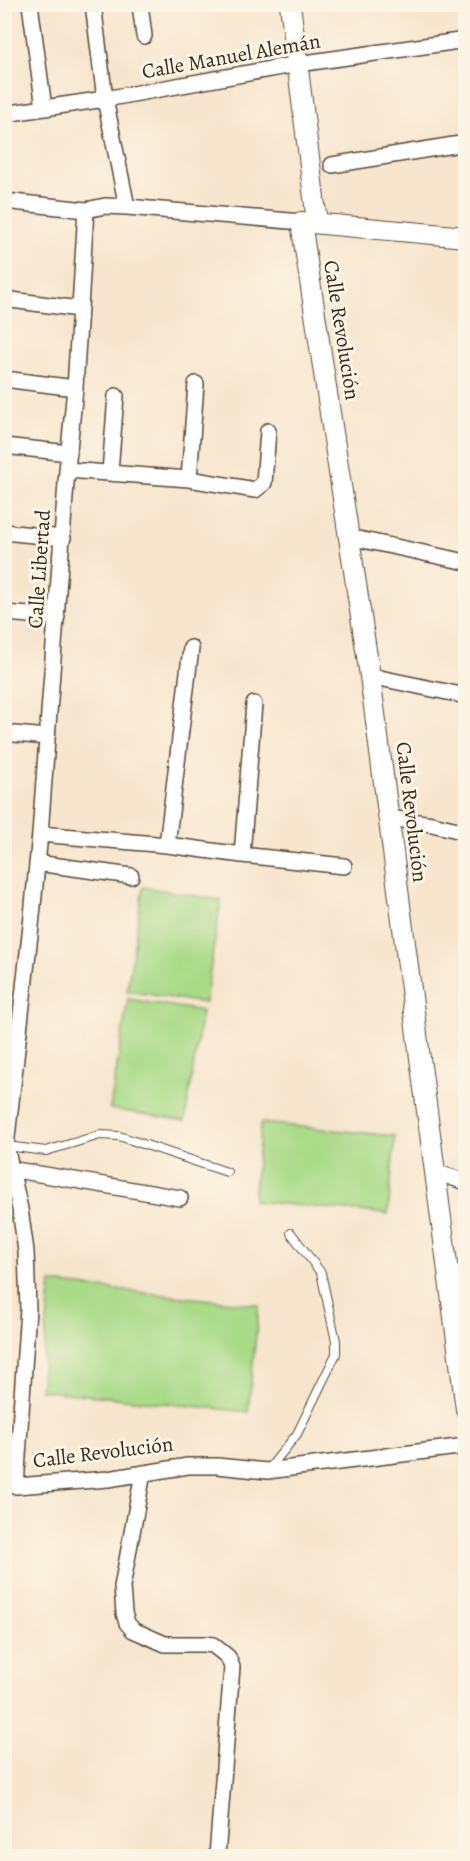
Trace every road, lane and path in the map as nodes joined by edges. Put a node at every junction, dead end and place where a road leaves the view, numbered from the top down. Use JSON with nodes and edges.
{"nodes":[{"id":1,"x":30,"y":4,"type":"edge"},
{"id":2,"x":93,"y":4,"type":"edge"},
{"id":3,"x":140,"y":4,"type":"edge"},
{"id":4,"x":290,"y":4,"type":"edge"},
{"id":5,"x":144,"y":36,"type":"dead end"},
{"id":6,"x":465,"y":40,"type":"edge"},
{"id":7,"x":298,"y":64,"type":"junction"},
{"id":8,"x":105,"y":99,"type":"junction"},
{"id":9,"x":44,"y":108,"type":"junction"},
{"id":10,"x":4,"y":114,"type":"edge"},
{"id":11,"x":465,"y":143,"type":"edge"},
{"id":12,"x":332,"y":165,"type":"dead end"},
{"id":13,"x":4,"y":201,"type":"edge"},
{"id":14,"x":127,"y":207,"type":"junction"},
{"id":15,"x":87,"y":210,"type":"junction"},
{"id":16,"x":309,"y":222,"type":"junction"},
{"id":17,"x":465,"y":237,"type":"edge"},
{"id":18,"x":4,"y":299,"type":"edge"},
{"id":19,"x":79,"y":309,"type":"junction"},
{"id":20,"x":4,"y":379,"type":"edge"},
{"id":21,"x":196,"y":384,"type":"dead end"},
{"id":22,"x":75,"y":388,"type":"junction"},
{"id":23,"x":116,"y":396,"type":"dead end"},
{"id":24,"x":268,"y":431,"type":"dead end"},
{"id":25,"x":4,"y":446,"type":"edge"},
{"id":26,"x":69,"y":453,"type":"junction"},
{"id":27,"x":67,"y":470,"type":"junction"},
{"id":28,"x":110,"y":472,"type":"junction"},
{"id":29,"x":189,"y":479,"type":"junction"},
{"id":30,"x":4,"y":532,"type":"edge"},
{"id":31,"x":349,"y":537,"type":"junction"},
{"id":32,"x":63,"y":538,"type":"junction"},
{"id":33,"x":465,"y":562,"type":"edge"},
{"id":34,"x":4,"y":613,"type":"edge"},
{"id":35,"x":57,"y":617,"type":"junction"},
{"id":36,"x":191,"y":648,"type":"dead end"},
{"id":37,"x":370,"y":676,"type":"junction"},
{"id":38,"x":465,"y":696,"type":"edge"},
{"id":39,"x":254,"y":704,"type":"dead end"},
{"id":40,"x":4,"y":733,"type":"edge"},
{"id":41,"x":47,"y":737,"type":"junction"},
{"id":42,"x":389,"y":818,"type":"junction"},
{"id":43,"x":465,"y":832,"type":"edge"},
{"id":44,"x":40,"y":834,"type":"junction"},
{"id":45,"x":167,"y":845,"type":"junction"},
{"id":46,"x":242,"y":855,"type":"junction"},
{"id":47,"x":37,"y":863,"type":"junction"},
{"id":48,"x":344,"y":866,"type":"dead end"},
{"id":49,"x":131,"y":876,"type":"dead end"},
{"id":50,"x":6,"y":1146,"type":"edge"},
{"id":51,"x":10,"y":1168,"type":"junction"},
{"id":52,"x":227,"y":1172,"type":"dead end"},
{"id":53,"x":435,"y":1173,"type":"junction"},
{"id":54,"x":465,"y":1182,"type":"edge"},
{"id":55,"x":180,"y":1198,"type":"dead end"},
{"id":56,"x":291,"y":1233,"type":"dead end"},
{"id":57,"x":457,"y":1274,"type":"edge"},
{"id":58,"x":465,"y":1409,"type":"edge"},
{"id":59,"x":465,"y":1446,"type":"edge"},
{"id":60,"x":267,"y":1471,"type":"junction"},
{"id":61,"x":143,"y":1473,"type":"junction"},
{"id":62,"x":10,"y":1487,"type":"edge"},
{"id":63,"x":218,"y":1857,"type":"edge"}],
"edges":[{"from":1,"to":9,"type":"street"},
{"from":2,"to":8,"type":"street"},
{"from":3,"to":5,"type":"street"},
{"from":4,"to":7,"type":"street","name":"Calle Revolución"},
{"from":6,"to":7,"type":"street","name":"Calle Manuel Alemán"},
{"from":7,"to":8,"type":"street","name":"Calle Manuel Alemán"},
{"from":7,"to":16,"type":"street","name":"Calle Revolución"},
{"from":8,"to":9,"type":"street","name":"Calle Manuel Alemán"},
{"from":8,"to":14,"type":"street"},
{"from":9,"to":10,"type":"street","name":"Calle Manuel Alemán"},
{"from":11,"to":12,"type":"street"},
{"from":13,"to":15,"type":"street"},
{"from":14,"to":15,"type":"street"},
{"from":14,"to":16,"type":"street"},
{"from":15,"to":19,"type":"street","name":"Calle Libertad"},
{"from":16,"to":17,"type":"street"},
{"from":16,"to":31,"type":"street","name":"Calle Revolución"},
{"from":18,"to":19,"type":"street"},
{"from":19,"to":22,"type":"street","name":"Calle Libertad"},
{"from":20,"to":22,"type":"street"},
{"from":21,"to":29,"type":"street"},
{"from":22,"to":26,"type":"street","name":"Calle Libertad"},
{"from":23,"to":28,"type":"street"},
{"from":24,"to":29,"type":"street"},
{"from":25,"to":26,"type":"street"},
{"from":26,"to":27,"type":"street","name":"Calle Libertad"},
{"from":27,"to":28,"type":"street"},
{"from":27,"to":32,"type":"street","name":"Calle Libertad"},
{"from":28,"to":29,"type":"street"},
{"from":30,"to":32,"type":"street"},
{"from":31,"to":33,"type":"street"},
{"from":31,"to":37,"type":"street","name":"Calle Revolución"},
{"from":32,"to":35,"type":"street","name":"Calle Libertad"},
{"from":34,"to":35,"type":"street"},
{"from":35,"to":41,"type":"street","name":"Calle Libertad"},
{"from":36,"to":45,"type":"street"},
{"from":37,"to":38,"type":"street"},
{"from":37,"to":42,"type":"street","name":"Calle Revolución"},
{"from":39,"to":46,"type":"street"},
{"from":40,"to":41,"type":"street"},
{"from":41,"to":44,"type":"street","name":"Calle Libertad"},
{"from":42,"to":43,"type":"street"},
{"from":42,"to":53,"type":"street","name":"Calle Revolución"},
{"from":44,"to":45,"type":"street"},
{"from":44,"to":47,"type":"street","name":"Calle Libertad"},
{"from":45,"to":46,"type":"street"},
{"from":46,"to":48,"type":"street"},
{"from":47,"to":49,"type":"street"},
{"from":47,"to":50,"type":"street","name":"Calle Libertad"},
{"from":50,"to":51,"type":"street","name":"Calle Revolución"},
{"from":50,"to":52,"type":"lane"},
{"from":51,"to":55,"type":"street"},
{"from":51,"to":62,"type":"street","name":"Calle Revolución"},
{"from":53,"to":54,"type":"street"},
{"from":53,"to":57,"type":"street","name":"Calle Revolución"},
{"from":56,"to":60,"type":"lane"},
{"from":57,"to":58,"type":"street","name":"Calle Revolución"},
{"from":59,"to":60,"type":"street","name":"Calle Revolución"},
{"from":60,"to":61,"type":"street","name":"Calle Revolución"},
{"from":61,"to":62,"type":"street","name":"Calle Revolución"},
{"from":61,"to":63,"type":"street"}]}
